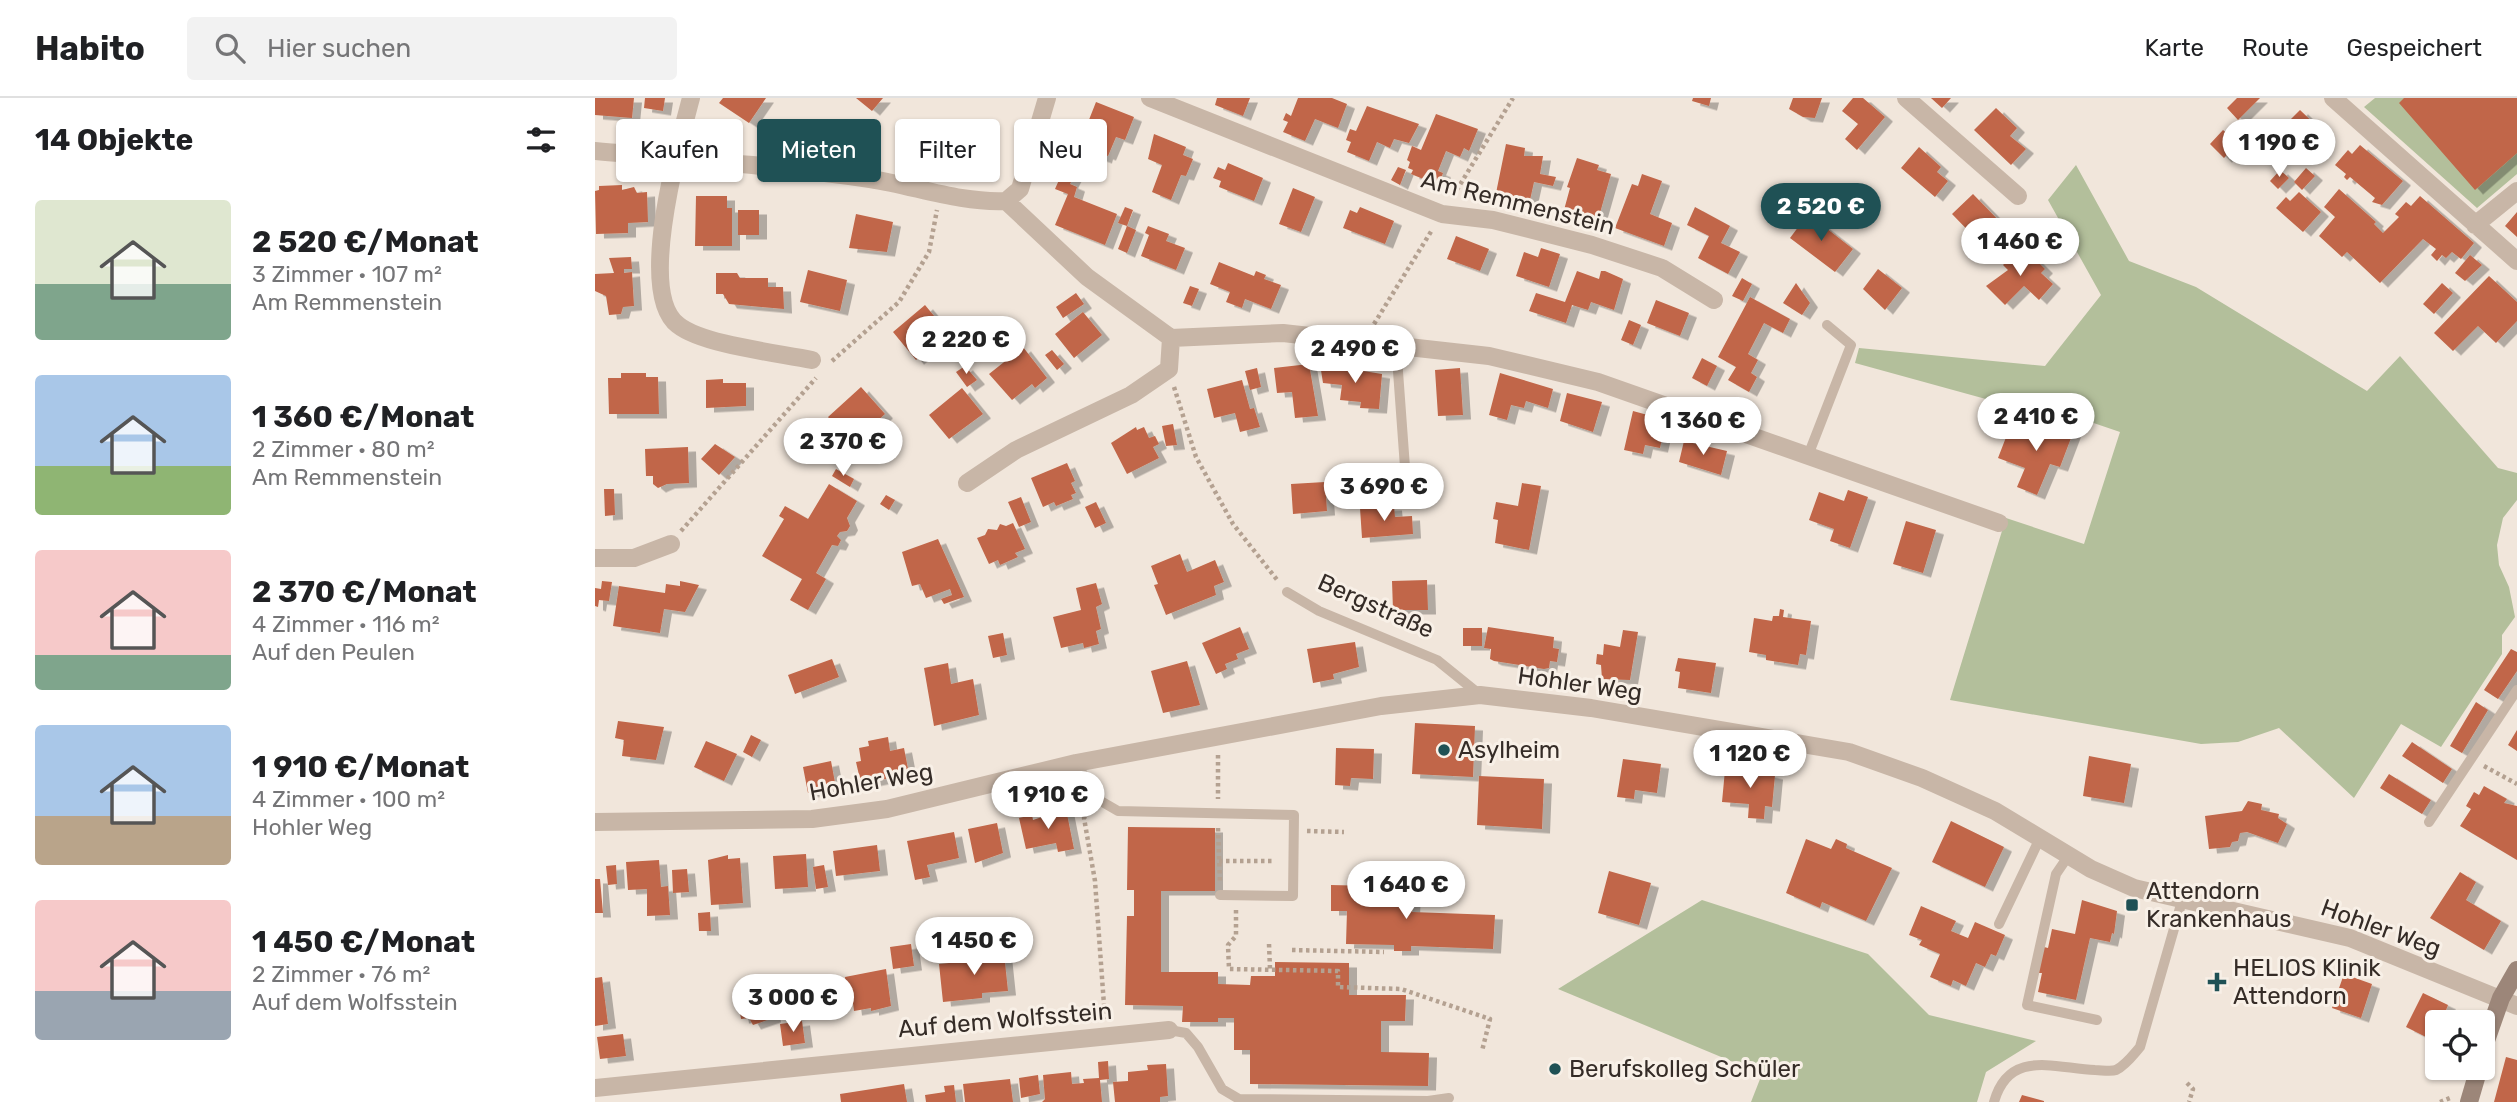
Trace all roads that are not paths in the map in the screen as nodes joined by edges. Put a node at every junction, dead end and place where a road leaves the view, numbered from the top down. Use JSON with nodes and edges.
{"nodes":[{"id":1,"x":691,"y":98,"type":"edge"},
{"id":2,"x":1047,"y":98,"type":"edge"},
{"id":3,"x":1150,"y":98,"type":"edge"},
{"id":4,"x":1906,"y":98,"type":"edge"},
{"id":5,"x":2333,"y":98,"type":"edge"},
{"id":6,"x":685,"y":119,"type":"edge"},
{"id":7,"x":595,"y":151,"type":"edge"},
{"id":8,"x":616,"y":153,"type":"edge"},
{"id":9,"x":743,"y":164,"type":"edge"},
{"id":10,"x":671,"y":182,"type":"edge"},
{"id":11,"x":2517,"y":191,"type":"edge"},
{"id":12,"x":2018,"y":196,"type":"dead end"},
{"id":13,"x":1006,"y":201,"type":"junction"},
{"id":14,"x":2475,"y":225,"type":"junction"},
{"id":15,"x":2517,"y":261,"type":"edge"},
{"id":16,"x":1714,"y":300,"type":"dead end"},
{"id":17,"x":1827,"y":325,"type":"dead end"},
{"id":18,"x":1171,"y":338,"type":"junction"},
{"id":19,"x":1396,"y":344,"type":"junction"},
{"id":20,"x":812,"y":360,"type":"dead end"},
{"id":21,"x":1808,"y":453,"type":"junction"},
{"id":22,"x":967,"y":483,"type":"dead end"},
{"id":23,"x":1364,"y":484,"type":"dead end"},
{"id":24,"x":1999,"y":523,"type":"dead end"},
{"id":25,"x":671,"y":544,"type":"dead end"},
{"id":26,"x":595,"y":558,"type":"edge"},
{"id":27,"x":1287,"y":592,"type":"road end"},
{"id":28,"x":2517,"y":690,"type":"edge"},
{"id":29,"x":1480,"y":695,"type":"junction"},
{"id":30,"x":1076,"y":763,"type":"junction"},
{"id":31,"x":595,"y":822,"type":"edge"},
{"id":32,"x":2429,"y":822,"type":"dead end"},
{"id":33,"x":2040,"y":838,"type":"junction"},
{"id":34,"x":2069,"y":855,"type":"junction"},
{"id":35,"x":1220,"y":895,"type":"dead end"},
{"id":36,"x":2182,"y":901,"type":"junction"},
{"id":37,"x":1999,"y":924,"type":"dead end"},
{"id":38,"x":2517,"y":970,"type":"edge"},
{"id":39,"x":2509,"y":1002,"type":"edge"},
{"id":40,"x":2097,"y":1020,"type":"dead end"},
{"id":41,"x":2495,"y":1027,"type":"edge"},
{"id":42,"x":1169,"y":1030,"type":"joint"},
{"id":43,"x":2475,"y":1080,"type":"edge"},
{"id":44,"x":595,"y":1088,"type":"edge"},
{"id":45,"x":1448,"y":1098,"type":"dead end"},
{"id":46,"x":1994,"y":1102,"type":"edge"},
{"id":47,"x":2469,"y":1102,"type":"edge"}],
"edges":[{"from":1,"to":6,"type":"street"},
{"from":2,"to":13,"type":"street"},
{"from":3,"to":16,"type":"street","name":"Am Remmenstein"},
{"from":4,"to":12,"type":"street"},
{"from":5,"to":14,"type":"street"},
{"from":7,"to":8,"type":"street"},
{"from":9,"to":13,"type":"street"},
{"from":10,"to":20,"type":"street"},
{"from":11,"to":14,"type":"street"},
{"from":13,"to":18,"type":"street"},
{"from":14,"to":15,"type":"street"},
{"from":17,"to":21,"type":"lane"},
{"from":18,"to":19,"type":"street"},
{"from":18,"to":22,"type":"street"},
{"from":19,"to":21,"type":"street"},
{"from":19,"to":23,"type":"lane"},
{"from":21,"to":24,"type":"street"},
{"from":25,"to":26,"type":"street"},
{"from":27,"to":29,"type":"lane","name":"Bergstraße"},
{"from":28,"to":32,"type":"lane"},
{"from":29,"to":30,"type":"street","name":"Hohler Weg"},
{"from":29,"to":33,"type":"street","name":"Hohler Weg"},
{"from":30,"to":31,"type":"street","name":"Hohler Weg"},
{"from":30,"to":35,"type":"lane"},
{"from":33,"to":34,"type":"street","name":"Hohler Weg"},
{"from":33,"to":37,"type":"lane"},
{"from":34,"to":36,"type":"street","name":"Hohler Weg"},
{"from":34,"to":40,"type":"lane"},
{"from":36,"to":39,"type":"street","name":"Hohler Weg"},
{"from":36,"to":46,"type":"lane"},
{"from":38,"to":39,"type":"main road"},
{"from":39,"to":41,"type":"main road"},
{"from":42,"to":44,"type":"street","name":"Auf dem Wolfsstein"},
{"from":42,"to":45,"type":"lane"},
{"from":43,"to":47,"type":"main road"}]}
